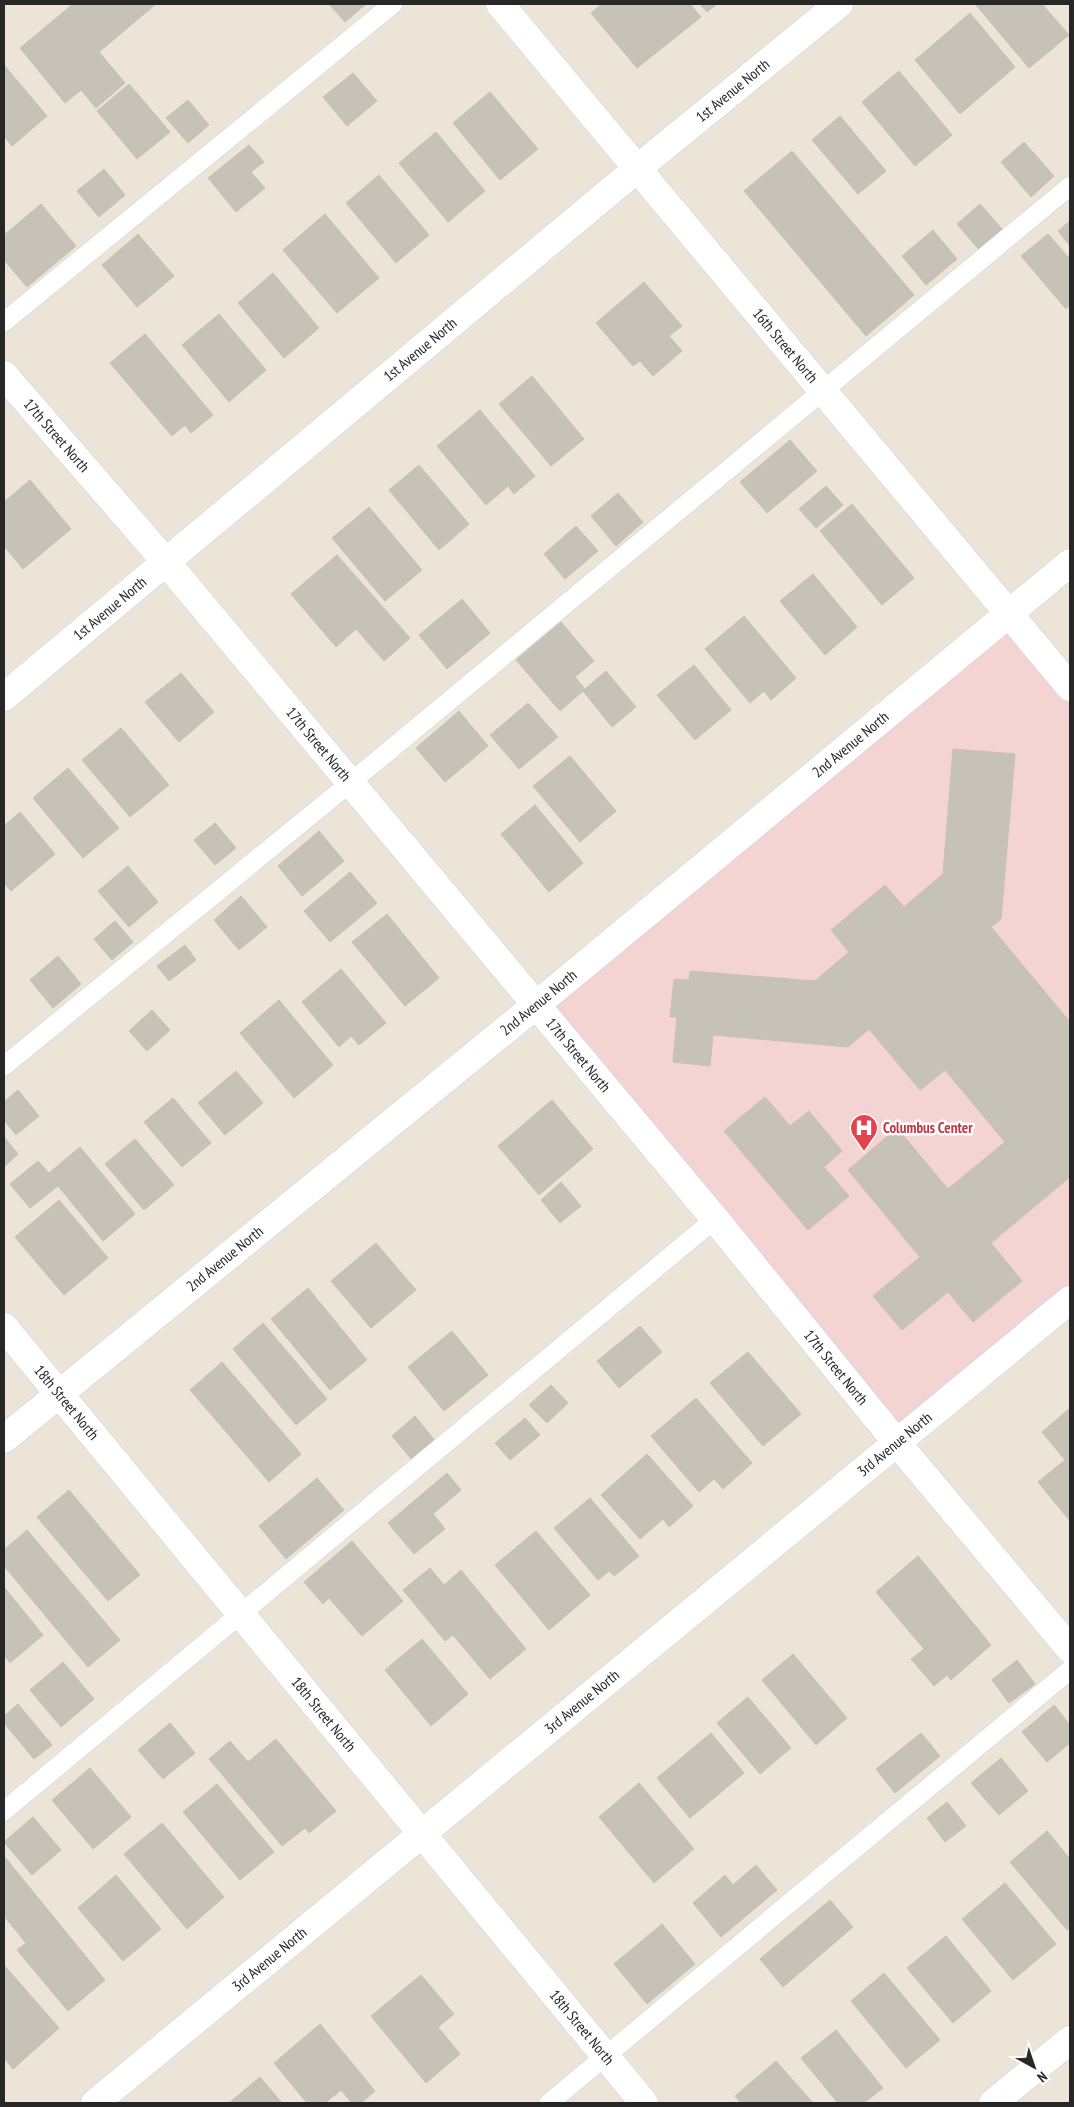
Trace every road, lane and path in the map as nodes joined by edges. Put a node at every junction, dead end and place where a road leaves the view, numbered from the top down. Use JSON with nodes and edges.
{"nodes":[{"id":1,"x":392,"y":4,"type":"edge"},
{"id":2,"x":500,"y":4,"type":"edge"},
{"id":3,"x":839,"y":4,"type":"edge"},
{"id":4,"x":638,"y":168,"type":"junction"},
{"id":5,"x":1070,"y":186,"type":"edge"},
{"id":6,"x":4,"y":322,"type":"edge"},
{"id":7,"x":4,"y":374,"type":"edge"},
{"id":8,"x":823,"y":390,"type":"junction"},
{"id":9,"x":166,"y":562,"type":"junction"},
{"id":10,"x":1070,"y":563,"type":"edge"},
{"id":11,"x":1010,"y":614,"type":"junction"},
{"id":12,"x":1070,"y":687,"type":"edge"},
{"id":13,"x":4,"y":697,"type":"edge"},
{"id":14,"x":350,"y":782,"type":"junction"},
{"id":15,"x":536,"y":1004,"type":"junction"},
{"id":16,"x":4,"y":1066,"type":"edge"},
{"id":17,"x":715,"y":1219,"type":"junction"},
{"id":18,"x":1070,"y":1300,"type":"edge"},
{"id":19,"x":4,"y":1326,"type":"edge"},
{"id":20,"x":59,"y":1392,"type":"junction"},
{"id":21,"x":4,"y":1439,"type":"edge"},
{"id":22,"x":897,"y":1443,"type":"junction"},
{"id":23,"x":242,"y":1614,"type":"junction"},
{"id":24,"x":1070,"y":1649,"type":"edge"},
{"id":25,"x":1070,"y":1670,"type":"edge"},
{"id":26,"x":4,"y":1811,"type":"edge"},
{"id":27,"x":423,"y":1834,"type":"junction"},
{"id":28,"x":1070,"y":2040,"type":"edge"},
{"id":29,"x":605,"y":2056,"type":"junction"},
{"id":30,"x":95,"y":2103,"type":"edge"},
{"id":31,"x":549,"y":2103,"type":"edge"},
{"id":32,"x":644,"y":2103,"type":"edge"},
{"id":33,"x":993,"y":2103,"type":"edge"}],
"edges":[{"from":1,"to":6,"type":"lane"},
{"from":2,"to":4,"type":"street","name":"16th Street North"},
{"from":3,"to":4,"type":"street","name":"1st Avenue North"},
{"from":4,"to":8,"type":"street","name":"16th Street North"},
{"from":4,"to":9,"type":"street","name":"1st Avenue North"},
{"from":5,"to":8,"type":"lane"},
{"from":7,"to":9,"type":"street","name":"17th Street North"},
{"from":8,"to":11,"type":"street","name":"16th Street North"},
{"from":8,"to":14,"type":"lane"},
{"from":9,"to":13,"type":"street","name":"1st Avenue North"},
{"from":9,"to":14,"type":"street","name":"17th Street North"},
{"from":10,"to":11,"type":"street","name":"2nd Avenue North"},
{"from":11,"to":12,"type":"street","name":"16th Street North"},
{"from":11,"to":15,"type":"street","name":"2nd Avenue North"},
{"from":14,"to":15,"type":"street","name":"17th Street North"},
{"from":14,"to":16,"type":"lane"},
{"from":15,"to":17,"type":"street","name":"17th Street North"},
{"from":15,"to":20,"type":"street","name":"2nd Avenue North"},
{"from":17,"to":22,"type":"street","name":"17th Street North"},
{"from":17,"to":23,"type":"lane"},
{"from":18,"to":22,"type":"street","name":"3rd Avenue North"},
{"from":19,"to":20,"type":"street","name":"18th Street North"},
{"from":20,"to":21,"type":"street","name":"2nd Avenue North"},
{"from":20,"to":23,"type":"street","name":"18th Street North"},
{"from":22,"to":24,"type":"street","name":"17th Street North"},
{"from":22,"to":27,"type":"street","name":"3rd Avenue North"},
{"from":23,"to":26,"type":"lane"},
{"from":23,"to":27,"type":"street","name":"18th Street North"},
{"from":25,"to":29,"type":"lane"},
{"from":27,"to":29,"type":"street","name":"18th Street North"},
{"from":27,"to":30,"type":"street","name":"3rd Avenue North"},
{"from":28,"to":33,"type":"street"},
{"from":29,"to":31,"type":"lane"},
{"from":29,"to":32,"type":"street","name":"18th Street North"}]}
